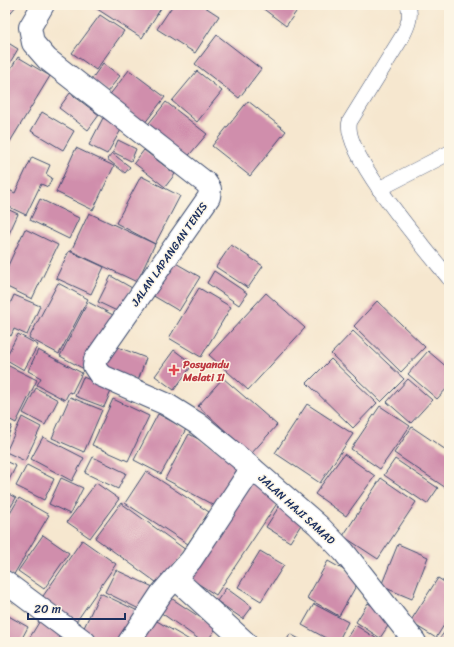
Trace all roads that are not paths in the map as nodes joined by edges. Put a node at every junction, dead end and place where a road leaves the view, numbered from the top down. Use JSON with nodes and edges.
{"nodes":[{"id":1,"x":43,"y":5,"type":"edge"},
{"id":2,"x":408,"y":5,"type":"edge"},
{"id":3,"x":449,"y":153,"type":"edge"},
{"id":4,"x":379,"y":189,"type":"junction"},
{"id":5,"x":449,"y":278,"type":"edge"},
{"id":6,"x":252,"y":468,"type":"junction"},
{"id":7,"x":176,"y":578,"type":"junction"},
{"id":8,"x":5,"y":582,"type":"edge"},
{"id":9,"x":85,"y":642,"type":"edge"},
{"id":10,"x":129,"y":642,"type":"edge"},
{"id":11,"x":245,"y":642,"type":"edge"},
{"id":12,"x":415,"y":642,"type":"edge"}],
"edges":[{"from":1,"to":6,"type":"street","name":"JALAN LAPANGAN TENIS"},
{"from":2,"to":4,"type":"lane"},
{"from":3,"to":4,"type":"lane"},
{"from":4,"to":5,"type":"lane"},
{"from":6,"to":7,"type":"street","name":"JALAN HAJI SAMAD"},
{"from":6,"to":12,"type":"street","name":"JALAN HAJI SAMAD"},
{"from":7,"to":10,"type":"street","name":"JALAN HAJI SAMAD"},
{"from":7,"to":11,"type":"street"},
{"from":8,"to":9,"type":"street"}]}
